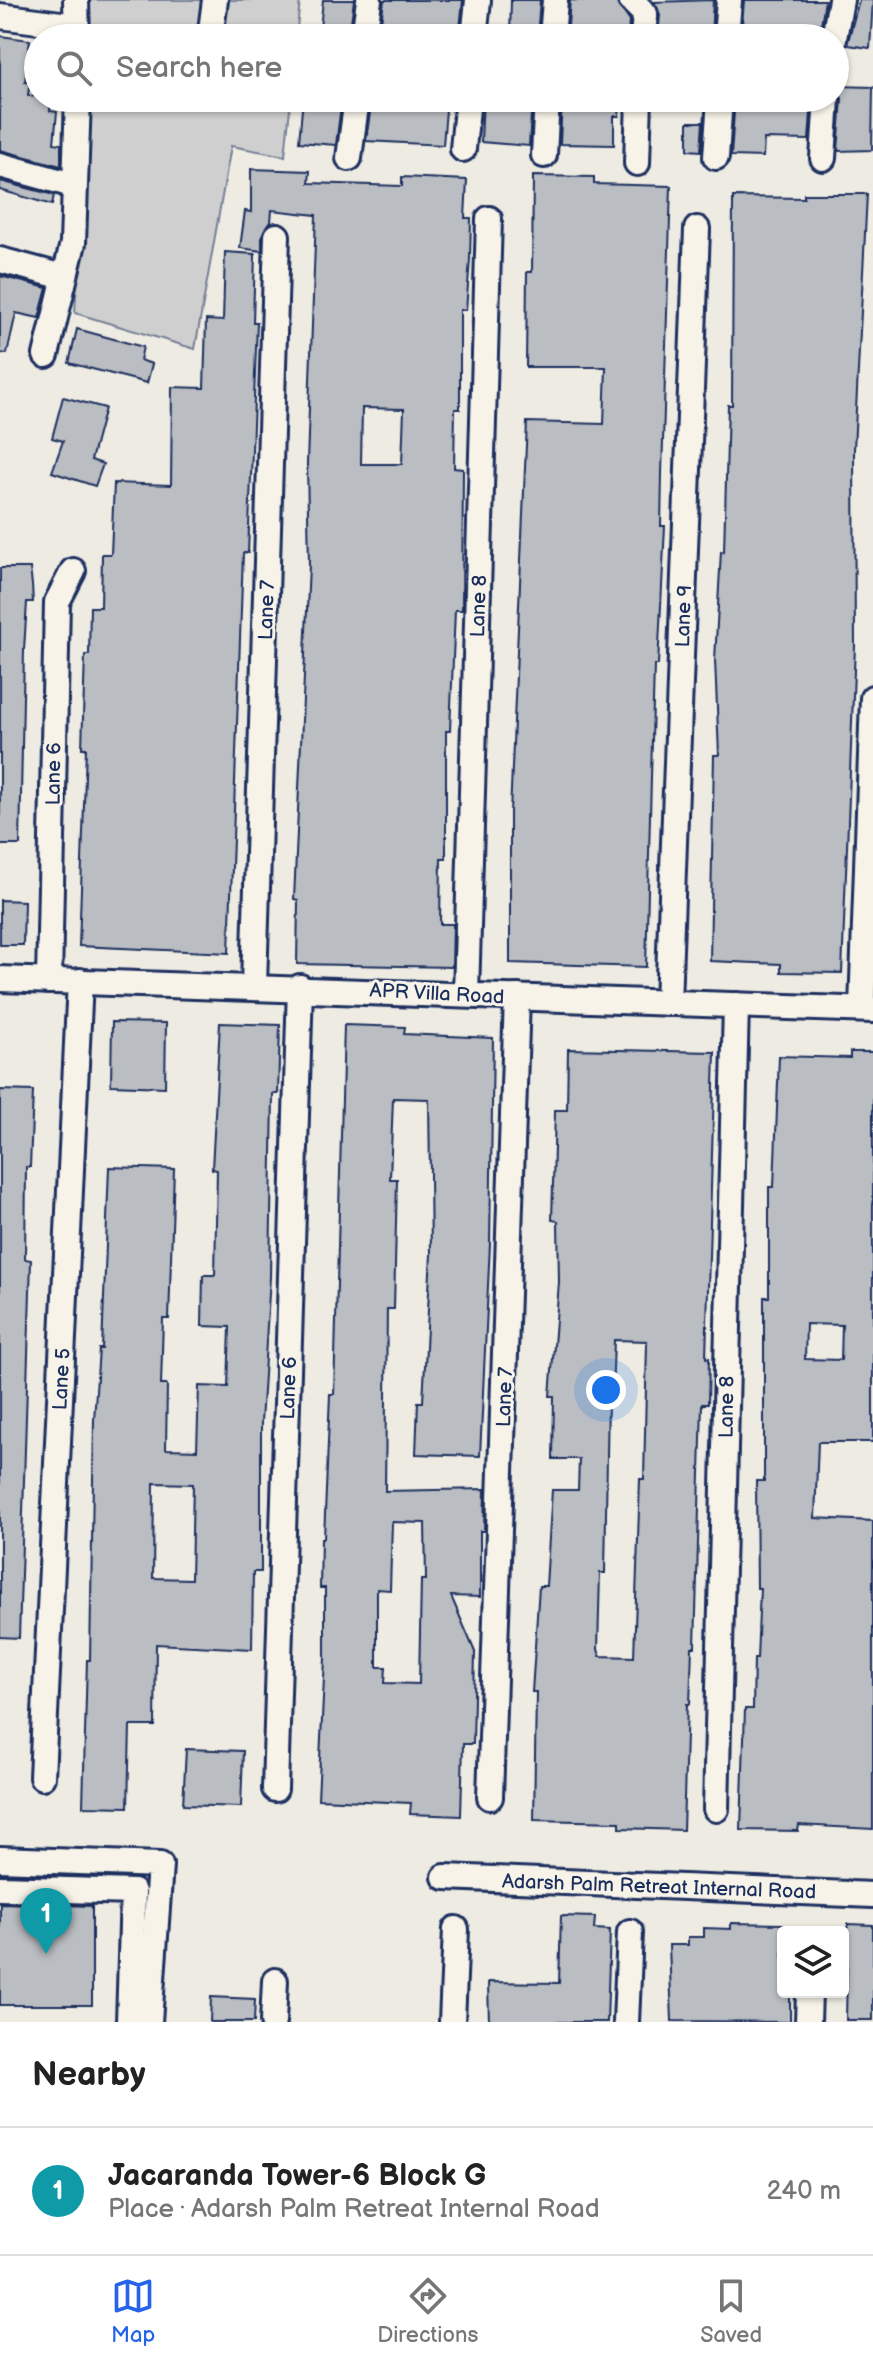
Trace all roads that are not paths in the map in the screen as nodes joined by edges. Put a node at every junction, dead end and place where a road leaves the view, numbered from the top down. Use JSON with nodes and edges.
{"nodes":[{"id":1,"x":76,"y":0,"type":"edge"},
{"id":2,"x":215,"y":0,"type":"edge"},
{"id":3,"x":369,"y":0,"type":"edge"},
{"id":4,"x":478,"y":0,"type":"edge"},
{"id":5,"x":555,"y":0,"type":"edge"},
{"id":6,"x":631,"y":0,"type":"edge"},
{"id":7,"x":729,"y":0,"type":"edge"},
{"id":8,"x":841,"y":0,"type":"edge"},
{"id":9,"x":0,"y":16,"type":"edge"},
{"id":10,"x":38,"y":24,"type":"edge"},
{"id":11,"x":77,"y":24,"type":"edge"},
{"id":12,"x":212,"y":24,"type":"edge"},
{"id":13,"x":366,"y":24,"type":"edge"},
{"id":14,"x":475,"y":24,"type":"edge"},
{"id":15,"x":553,"y":24,"type":"edge"},
{"id":16,"x":644,"y":24,"type":"edge"},
{"id":17,"x":727,"y":24,"type":"edge"},
{"id":18,"x":837,"y":24,"type":"edge"},
{"id":19,"x":77,"y":112,"type":"edge"},
{"id":20,"x":355,"y":112,"type":"edge"},
{"id":21,"x":467,"y":112,"type":"edge"},
{"id":22,"x":546,"y":112,"type":"edge"},
{"id":23,"x":639,"y":112,"type":"edge"},
{"id":24,"x":719,"y":112,"type":"edge"},
{"id":25,"x":826,"y":112,"type":"edge"},
{"id":26,"x":463,"y":149,"type":"dead end"},
{"id":27,"x":544,"y":155,"type":"dead end"},
{"id":28,"x":716,"y":157,"type":"dead end"},
{"id":29,"x":349,"y":158,"type":"dead end"},
{"id":30,"x":823,"y":158,"type":"dead end"},
{"id":31,"x":637,"y":163,"type":"dead end"},
{"id":32,"x":0,"y":165,"type":"edge"},
{"id":33,"x":73,"y":185,"type":"junction"},
{"id":34,"x":489,"y":219,"type":"dead end"},
{"id":35,"x":697,"y":229,"type":"dead end"},
{"id":36,"x":277,"y":236,"type":"dead end"},
{"id":37,"x":0,"y":260,"type":"edge"},
{"id":38,"x":64,"y":277,"type":"junction"},
{"id":39,"x":46,"y":355,"type":"dead end"},
{"id":40,"x":73,"y":571,"type":"dead end"},
{"id":41,"x":873,"y":698,"type":"edge"},
{"id":42,"x":0,"y":979,"type":"edge"},
{"id":43,"x":49,"y":981,"type":"junction"},
{"id":44,"x":80,"y":981,"type":"junction"},
{"id":45,"x":254,"y":985,"type":"junction"},
{"id":46,"x":300,"y":987,"type":"junction"},
{"id":47,"x":466,"y":994,"type":"junction"},
{"id":48,"x":517,"y":997,"type":"junction"},
{"id":49,"x":668,"y":1003,"type":"junction"},
{"id":50,"x":736,"y":1005,"type":"junction"},
{"id":51,"x":868,"y":1009,"type":"edge"},
{"id":52,"x":42,"y":1777,"type":"dead end"},
{"id":53,"x":275,"y":1789,"type":"dead end"},
{"id":54,"x":490,"y":1797,"type":"dead end"},
{"id":55,"x":716,"y":1809,"type":"dead end"},
{"id":56,"x":0,"y":1859,"type":"edge"},
{"id":57,"x":445,"y":1877,"type":"dead end"},
{"id":58,"x":0,"y":1888,"type":"edge"},
{"id":59,"x":873,"y":1895,"type":"edge"},
{"id":60,"x":456,"y":1929,"type":"dead end"},
{"id":61,"x":630,"y":1932,"type":"dead end"},
{"id":62,"x":275,"y":1981,"type":"dead end"},
{"id":63,"x":809,"y":1998,"type":"edge"},
{"id":64,"x":129,"y":2022,"type":"edge"},
{"id":65,"x":149,"y":2022,"type":"edge"},
{"id":66,"x":273,"y":2022,"type":"edge"},
{"id":67,"x":452,"y":2022,"type":"edge"},
{"id":68,"x":626,"y":2022,"type":"edge"},
{"id":69,"x":808,"y":2022,"type":"edge"}],
"edges":[{"from":1,"to":11,"type":"street"},
{"from":2,"to":12,"type":"street"},
{"from":3,"to":13,"type":"street"},
{"from":4,"to":14,"type":"street"},
{"from":5,"to":15,"type":"street"},
{"from":6,"to":16,"type":"street"},
{"from":7,"to":17,"type":"street"},
{"from":8,"to":18,"type":"street"},
{"from":9,"to":10,"type":"street"},
{"from":19,"to":33,"type":"street"},
{"from":20,"to":29,"type":"street"},
{"from":21,"to":26,"type":"street"},
{"from":22,"to":27,"type":"street"},
{"from":23,"to":31,"type":"street"},
{"from":24,"to":28,"type":"street"},
{"from":25,"to":30,"type":"street"},
{"from":32,"to":33,"type":"street"},
{"from":33,"to":38,"type":"street"},
{"from":34,"to":47,"type":"street","name":"Lane 8"},
{"from":35,"to":49,"type":"street","name":"Lane 9"},
{"from":36,"to":45,"type":"street","name":"Lane 7"},
{"from":37,"to":38,"type":"street"},
{"from":38,"to":39,"type":"street"},
{"from":40,"to":43,"type":"street","name":"Lane 6"},
{"from":41,"to":51,"type":"street"},
{"from":42,"to":43,"type":"street","name":"APR Villa Road"},
{"from":43,"to":44,"type":"street","name":"APR Villa Road"},
{"from":44,"to":45,"type":"street","name":"APR Villa Road"},
{"from":44,"to":52,"type":"street","name":"Lane 5"},
{"from":45,"to":46,"type":"street","name":"APR Villa Road"},
{"from":46,"to":47,"type":"street","name":"APR Villa Road"},
{"from":46,"to":53,"type":"street","name":"Lane 6"},
{"from":47,"to":48,"type":"street","name":"APR Villa Road"},
{"from":48,"to":49,"type":"street","name":"APR Villa Road"},
{"from":48,"to":54,"type":"street","name":"Lane 7"},
{"from":49,"to":50,"type":"street","name":"APR Villa Road"},
{"from":50,"to":51,"type":"street","name":"APR Villa Road"},
{"from":50,"to":55,"type":"street","name":"Lane 8"},
{"from":56,"to":65,"type":"street"},
{"from":57,"to":59,"type":"street","name":"Adarsh Palm Retreat Internal Road"},
{"from":58,"to":64,"type":"street"},
{"from":60,"to":67,"type":"street"},
{"from":61,"to":68,"type":"street"},
{"from":62,"to":66,"type":"street"},
{"from":63,"to":69,"type":"street"}]}
